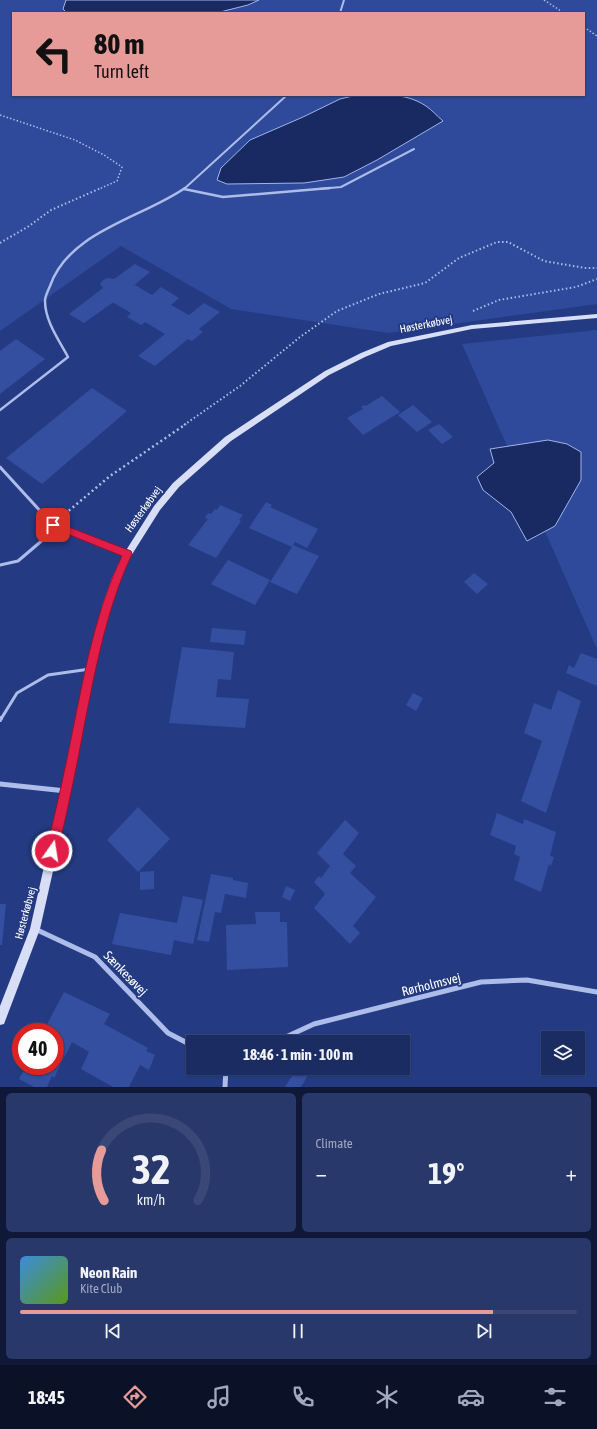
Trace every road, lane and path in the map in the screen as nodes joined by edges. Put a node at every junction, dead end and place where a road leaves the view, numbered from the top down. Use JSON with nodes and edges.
{"nodes":[{"id":1,"x":344,"y":0,"type":"edge"},
{"id":2,"x":544,"y":0,"type":"edge"},
{"id":3,"x":340,"y":12,"type":"edge"},
{"id":4,"x":562,"y":12,"type":"edge"},
{"id":5,"x":585,"y":28,"type":"edge"},
{"id":6,"x":597,"y":36,"type":"edge"},
{"id":7,"x":286,"y":96,"type":"edge"},
{"id":8,"x":0,"y":115,"type":"edge"},
{"id":9,"x":414,"y":149,"type":"dead end"},
{"id":10,"x":184,"y":189,"type":"junction"},
{"id":11,"x":0,"y":243,"type":"edge"},
{"id":12,"x":597,"y":268,"type":"edge"},
{"id":13,"x":597,"y":279,"type":"edge"},
{"id":14,"x":597,"y":316,"type":"edge"},
{"id":15,"x":462,"y":329,"type":"junction"},
{"id":16,"x":0,"y":410,"type":"edge"},
{"id":17,"x":0,"y":467,"type":"edge"},
{"id":18,"x":53,"y":525,"type":"junction"},
{"id":19,"x":128,"y":554,"type":"junction"},
{"id":20,"x":0,"y":565,"type":"edge"},
{"id":21,"x":90,"y":669,"type":"junction"},
{"id":22,"x":0,"y":720,"type":"edge"},
{"id":23,"x":0,"y":784,"type":"edge"},
{"id":24,"x":66,"y":791,"type":"junction"},
{"id":25,"x":35,"y":929,"type":"junction"},
{"id":26,"x":597,"y":992,"type":"edge"},
{"id":27,"x":0,"y":1020,"type":"edge"},
{"id":28,"x":290,"y":1035,"type":"edge"},
{"id":29,"x":186,"y":1042,"type":"edge"},
{"id":30,"x":226,"y":1075,"type":"edge"},
{"id":31,"x":225,"y":1087,"type":"edge"}],
"edges":[{"from":1,"to":3,"type":"lane"},
{"from":2,"to":4,"type":"path"},
{"from":5,"to":6,"type":"path"},
{"from":7,"to":10,"type":"lane"},
{"from":8,"to":11,"type":"path"},
{"from":9,"to":10,"type":"lane"},
{"from":10,"to":16,"type":"lane"},
{"from":12,"to":18,"type":"path"},
{"from":13,"to":15,"type":"path"},
{"from":14,"to":15,"type":"street","name":"Høsterkøbvej"},
{"from":15,"to":19,"type":"street","name":"Høsterkøbvej"},
{"from":17,"to":18,"type":"lane"},
{"from":18,"to":19,"type":"lane"},
{"from":18,"to":20,"type":"lane"},
{"from":19,"to":21,"type":"street","name":"Høsterkøbvej"},
{"from":21,"to":22,"type":"lane"},
{"from":21,"to":24,"type":"street","name":"Høsterkøbvej"},
{"from":23,"to":24,"type":"street"},
{"from":24,"to":25,"type":"street","name":"Høsterkøbvej"},
{"from":25,"to":27,"type":"street","name":"Høsterkøbvej"},
{"from":25,"to":29,"type":"street","name":"Sænkesøvej"},
{"from":26,"to":28,"type":"street","name":"Rørholmsvej"},
{"from":30,"to":31,"type":"street"}]}
